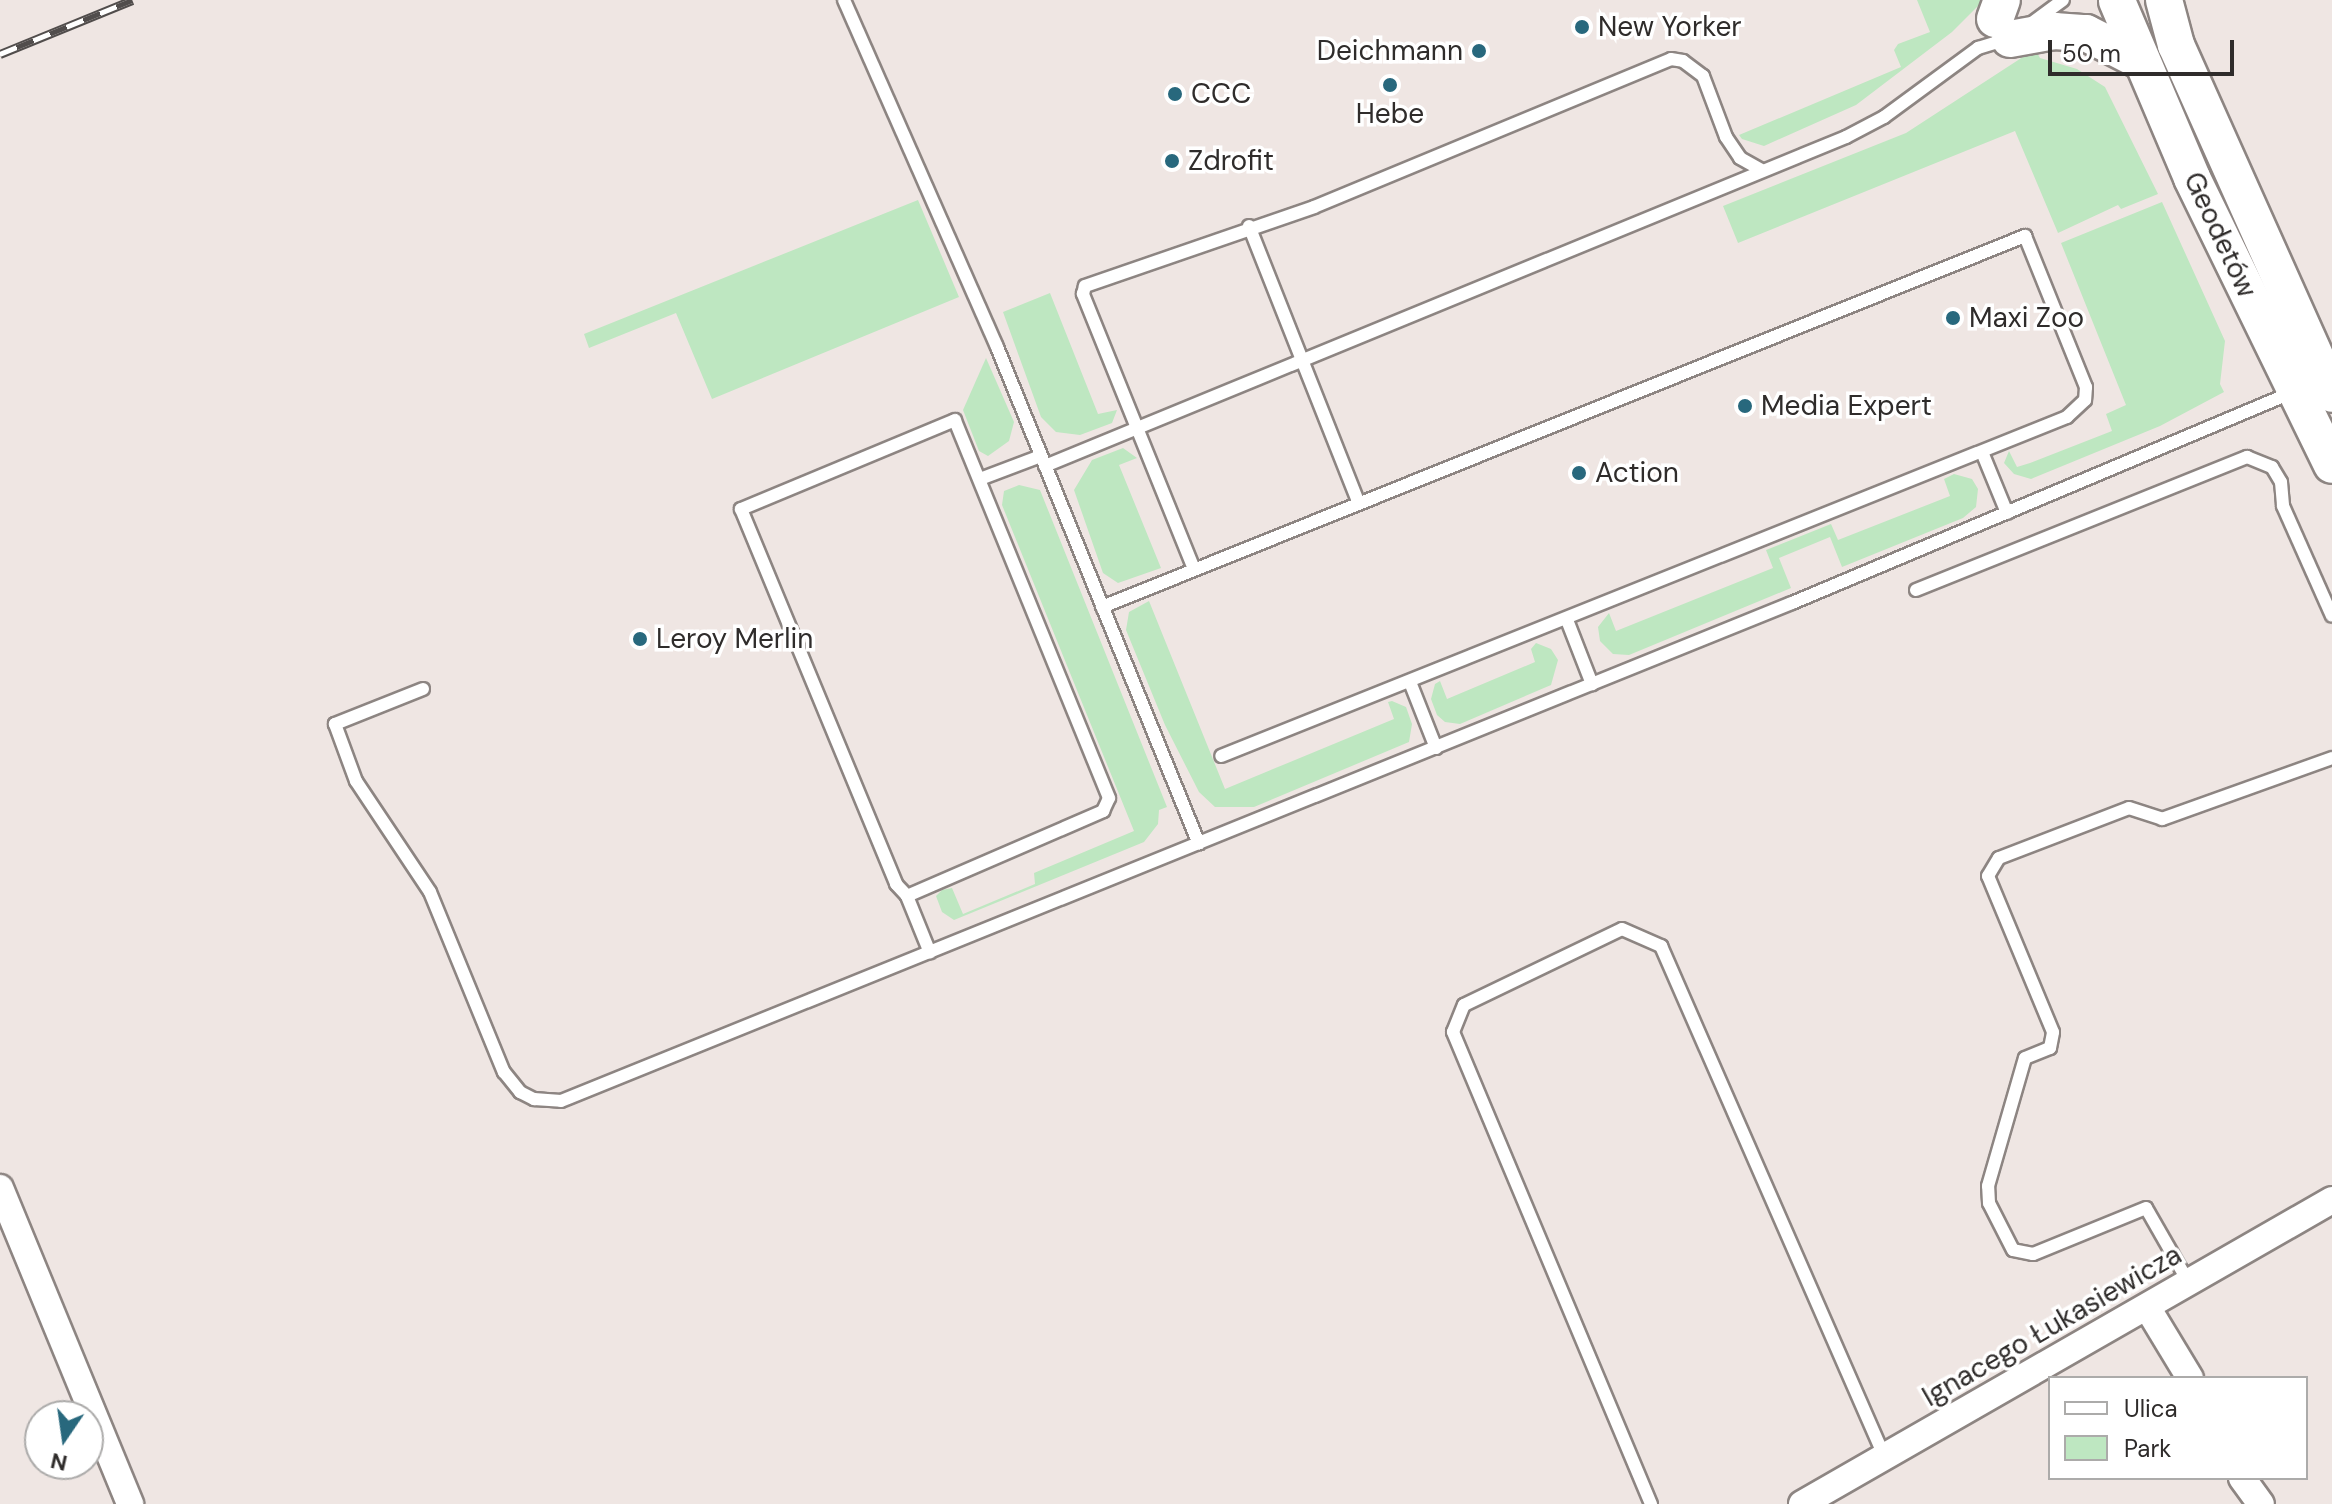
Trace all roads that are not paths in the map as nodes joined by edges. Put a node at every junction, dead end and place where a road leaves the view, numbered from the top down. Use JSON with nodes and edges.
{"nodes":[{"id":1,"x":844,"y":0,"type":"edge"},
{"id":2,"x":2063,"y":0,"type":"edge"},
{"id":3,"x":2115,"y":0,"type":"edge"},
{"id":4,"x":2131,"y":0,"type":"edge"},
{"id":5,"x":2164,"y":0,"type":"edge"},
{"id":6,"x":2001,"y":21,"type":"edge"},
{"id":7,"x":2141,"y":61,"type":"junction"},
{"id":8,"x":1760,"y":169,"type":"junction"},
{"id":9,"x":1249,"y":226,"type":"junction"},
{"id":10,"x":1303,"y":361,"type":"junction"},
{"id":11,"x":2317,"y":388,"type":"edge"},
{"id":12,"x":1137,"y":428,"type":"junction"},
{"id":13,"x":1982,"y":452,"type":"junction"},
{"id":14,"x":1043,"y":461,"type":"junction"},
{"id":15,"x":2332,"y":465,"type":"edge"},
{"id":16,"x":980,"y":479,"type":"junction"},
{"id":17,"x":1358,"y":502,"type":"junction"},
{"id":18,"x":2007,"y":513,"type":"junction"},
{"id":19,"x":1194,"y":569,"type":"junction"},
{"id":20,"x":1916,"y":590,"type":"dead end"},
{"id":21,"x":1102,"y":607,"type":"junction"},
{"id":22,"x":2332,"y":616,"type":"edge"},
{"id":23,"x":1567,"y":620,"type":"junction"},
{"id":24,"x":1410,"y":682,"type":"junction"},
{"id":25,"x":1592,"y":684,"type":"junction"},
{"id":26,"x":423,"y":689,"type":"dead end"},
{"id":27,"x":1436,"y":748,"type":"junction"},
{"id":28,"x":1221,"y":756,"type":"dead end"},
{"id":29,"x":2332,"y":758,"type":"edge"},
{"id":30,"x":1199,"y":844,"type":"junction"},
{"id":31,"x":907,"y":896,"type":"junction"},
{"id":32,"x":930,"y":953,"type":"junction"},
{"id":33,"x":0,"y":1188,"type":"edge"},
{"id":34,"x":2332,"y":1200,"type":"edge"},
{"id":35,"x":2189,"y":1283,"type":"junction"},
{"id":36,"x":2147,"y":1307,"type":"junction"},
{"id":37,"x":2189,"y":1376,"type":"edge"},
{"id":38,"x":1885,"y":1458,"type":"junction"},
{"id":39,"x":2243,"y":1480,"type":"edge"},
{"id":40,"x":130,"y":1504,"type":"edge"},
{"id":41,"x":1651,"y":1504,"type":"edge"},
{"id":42,"x":1802,"y":1504,"type":"edge"},
{"id":43,"x":2261,"y":1504,"type":"edge"}],
"edges":[{"from":1,"to":14,"type":"lane"},
{"from":2,"to":6,"type":"lane"},
{"from":3,"to":4,"type":"main road"},
{"from":3,"to":7,"type":"main road","name":"Geodetów"},
{"from":5,"to":11,"type":"main road","name":"Geodetów"},
{"from":6,"to":7,"type":"main road"},
{"from":6,"to":8,"type":"lane"},
{"from":7,"to":11,"type":"main road","name":"Geodetów"},
{"from":8,"to":9,"type":"lane"},
{"from":8,"to":10,"type":"lane"},
{"from":9,"to":10,"type":"lane"},
{"from":9,"to":12,"type":"lane"},
{"from":10,"to":12,"type":"lane"},
{"from":10,"to":17,"type":"lane"},
{"from":11,"to":15,"type":"main road","name":"Geodetów"},
{"from":11,"to":18,"type":"lane"},
{"from":12,"to":14,"type":"lane"},
{"from":12,"to":19,"type":"lane"},
{"from":13,"to":17,"type":"lane"},
{"from":13,"to":18,"type":"lane"},
{"from":13,"to":23,"type":"lane"},
{"from":14,"to":16,"type":"lane"},
{"from":14,"to":21,"type":"lane"},
{"from":16,"to":31,"type":"lane"},
{"from":16,"to":31,"type":"lane"},
{"from":17,"to":19,"type":"lane"},
{"from":18,"to":25,"type":"lane"},
{"from":19,"to":21,"type":"lane"},
{"from":20,"to":22,"type":"lane"},
{"from":21,"to":30,"type":"lane"},
{"from":23,"to":24,"type":"lane"},
{"from":23,"to":25,"type":"lane"},
{"from":24,"to":27,"type":"lane"},
{"from":24,"to":28,"type":"lane"},
{"from":25,"to":27,"type":"lane"},
{"from":26,"to":32,"type":"lane"},
{"from":27,"to":30,"type":"lane"},
{"from":29,"to":35,"type":"lane"},
{"from":30,"to":32,"type":"lane"},
{"from":31,"to":32,"type":"lane"},
{"from":33,"to":40,"type":"street"},
{"from":34,"to":35,"type":"street","name":"Ignacego Łukasiewicza"},
{"from":35,"to":36,"type":"street","name":"Ignacego Łukasiewicza"},
{"from":36,"to":37,"type":"street"},
{"from":36,"to":38,"type":"street","name":"Ignacego Łukasiewicza"},
{"from":38,"to":41,"type":"lane"},
{"from":38,"to":42,"type":"street","name":"Ignacego Łukasiewicza"},
{"from":39,"to":43,"type":"street"}]}
